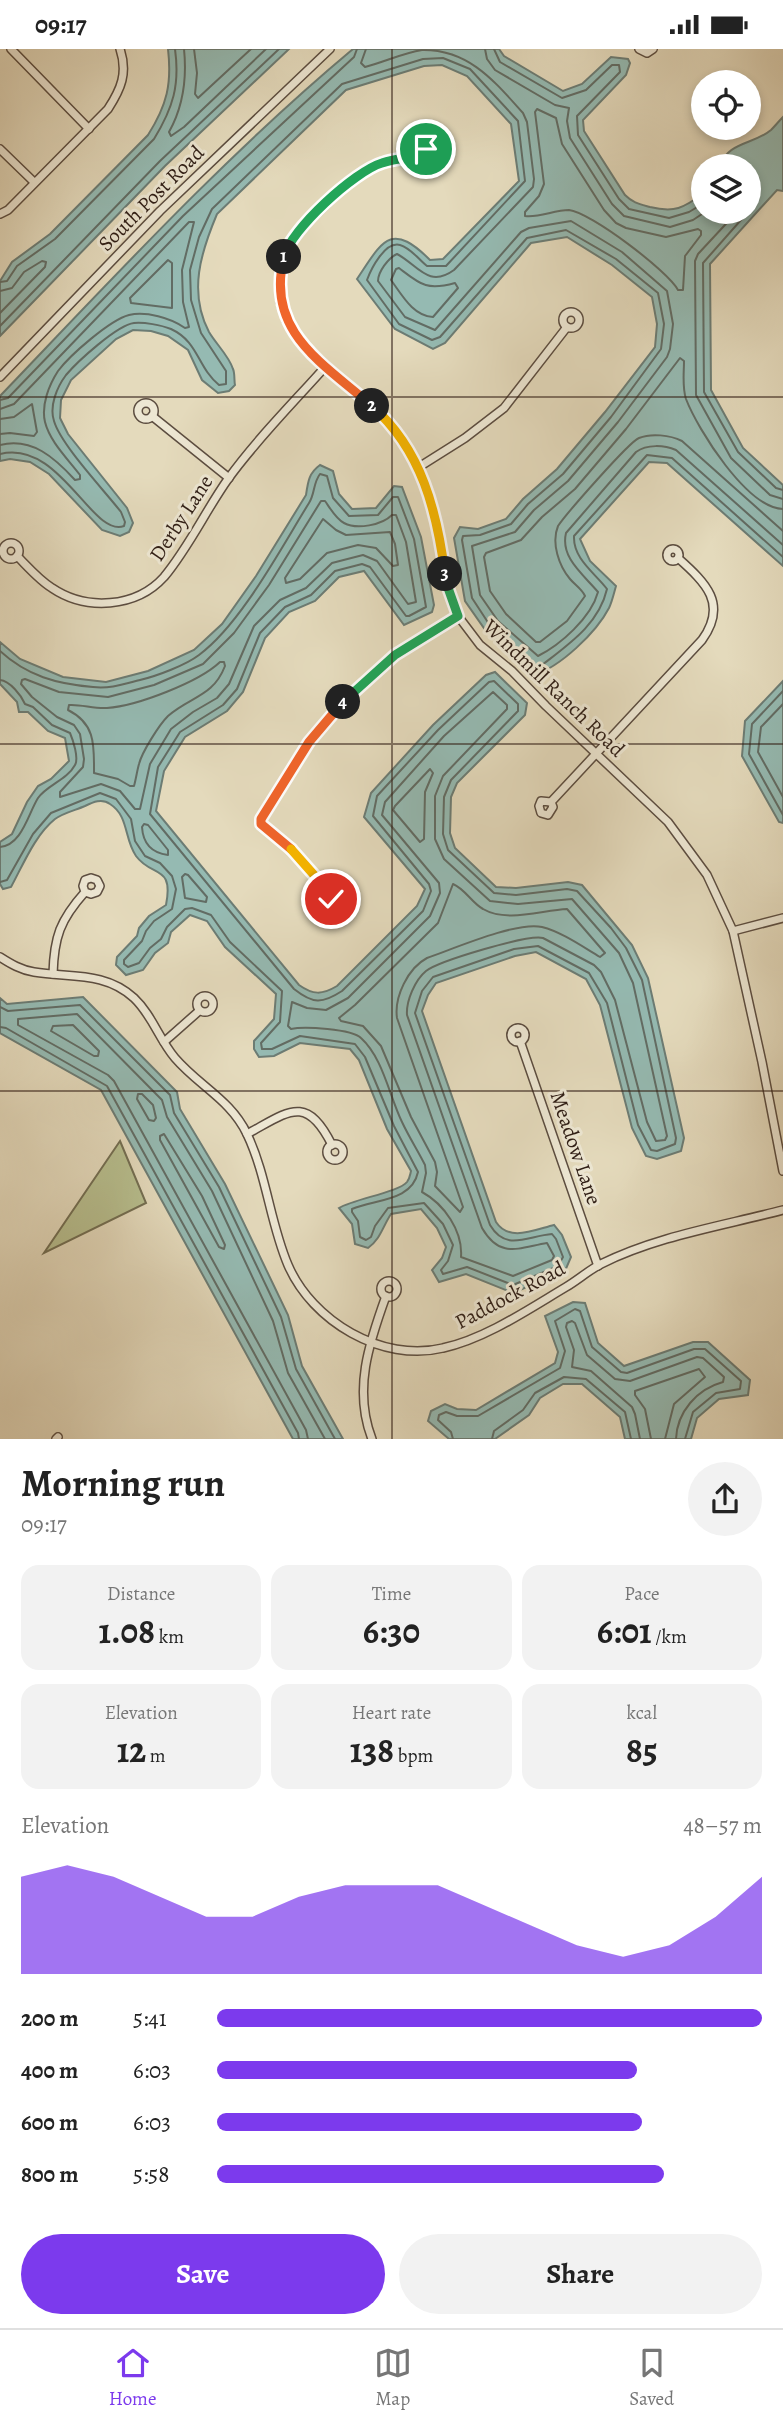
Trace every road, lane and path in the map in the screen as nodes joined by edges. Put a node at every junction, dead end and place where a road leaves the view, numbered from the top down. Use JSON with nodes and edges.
{"nodes":[{"id":1,"x":11,"y":49,"type":"edge"},
{"id":2,"x":120,"y":49,"type":"edge"},
{"id":3,"x":330,"y":49,"type":"edge"},
{"id":4,"x":639,"y":49,"type":"edge"},
{"id":5,"x":653,"y":49,"type":"edge"},
{"id":6,"x":89,"y":129,"type":"junction"},
{"id":7,"x":0,"y":149,"type":"edge"},
{"id":8,"x":420,"y":156,"type":"dead end"},
{"id":9,"x":34,"y":182,"type":"junction"},
{"id":10,"x":0,"y":214,"type":"edge"},
{"id":11,"x":567,"y":327,"type":"dead end"},
{"id":12,"x":326,"y":366,"type":"junction"},
{"id":13,"x":0,"y":377,"type":"edge"},
{"id":14,"x":152,"y":416,"type":"dead end"},
{"id":15,"x":419,"y":467,"type":"junction"},
{"id":16,"x":229,"y":478,"type":"junction"},
{"id":17,"x":17,"y":556,"type":"dead end"},
{"id":18,"x":678,"y":558,"type":"dead end"},
{"id":19,"x":458,"y":616,"type":"junction"},
{"id":20,"x":596,"y":753,"type":"junction"},
{"id":21,"x":551,"y":802,"type":"dead end"},
{"id":22,"x":322,"y":884,"type":"dead end"},
{"id":23,"x":85,"y":892,"type":"dead end"},
{"id":24,"x":783,"y":918,"type":"edge"},
{"id":25,"x":733,"y":931,"type":"junction"},
{"id":26,"x":0,"y":957,"type":"edge"},
{"id":27,"x":53,"y":974,"type":"junction"},
{"id":28,"x":199,"y":1011,"type":"dead end"},
{"id":29,"x":520,"y":1041,"type":"dead end"},
{"id":30,"x":164,"y":1042,"type":"junction"},
{"id":31,"x":247,"y":1133,"type":"junction"},
{"id":32,"x":331,"y":1145,"type":"dead end"},
{"id":33,"x":783,"y":1171,"type":"edge"},
{"id":34,"x":783,"y":1210,"type":"edge"},
{"id":35,"x":598,"y":1266,"type":"junction"},
{"id":36,"x":386,"y":1297,"type":"dead end"},
{"id":37,"x":369,"y":1343,"type":"junction"},
{"id":38,"x":372,"y":1439,"type":"edge"}],
"edges":[{"from":1,"to":6,"type":"street"},
{"from":2,"to":6,"type":"street"},
{"from":3,"to":13,"type":"street","name":"South Post Road"},
{"from":4,"to":5,"type":"street"},
{"from":6,"to":9,"type":"street"},
{"from":7,"to":9,"type":"street"},
{"from":8,"to":12,"type":"street","name":"Windmill Ranch Road"},
{"from":9,"to":10,"type":"street"},
{"from":11,"to":15,"type":"street"},
{"from":12,"to":15,"type":"street","name":"Windmill Ranch Road"},
{"from":12,"to":16,"type":"street","name":"Derby Lane"},
{"from":14,"to":16,"type":"street","name":"Derby Lane"},
{"from":15,"to":19,"type":"street","name":"Windmill Ranch Road"},
{"from":16,"to":17,"type":"street","name":"Derby Lane"},
{"from":18,"to":20,"type":"street"},
{"from":19,"to":20,"type":"street","name":"Windmill Ranch Road"},
{"from":19,"to":22,"type":"street"},
{"from":20,"to":21,"type":"street"},
{"from":20,"to":25,"type":"street","name":"Windmill Ranch Road"},
{"from":23,"to":27,"type":"street"},
{"from":24,"to":25,"type":"street"},
{"from":25,"to":33,"type":"street","name":"Windmill Ranch Road"},
{"from":26,"to":27,"type":"street","name":"Paddock Road"},
{"from":27,"to":30,"type":"street","name":"Paddock Road"},
{"from":28,"to":30,"type":"street"},
{"from":29,"to":35,"type":"street","name":"Meadow Lane"},
{"from":30,"to":31,"type":"street","name":"Paddock Road"},
{"from":31,"to":32,"type":"street"},
{"from":31,"to":37,"type":"street","name":"Paddock Road"},
{"from":34,"to":35,"type":"street","name":"Paddock Road"},
{"from":35,"to":37,"type":"street","name":"Paddock Road"},
{"from":36,"to":37,"type":"street"},
{"from":37,"to":38,"type":"street"}]}
